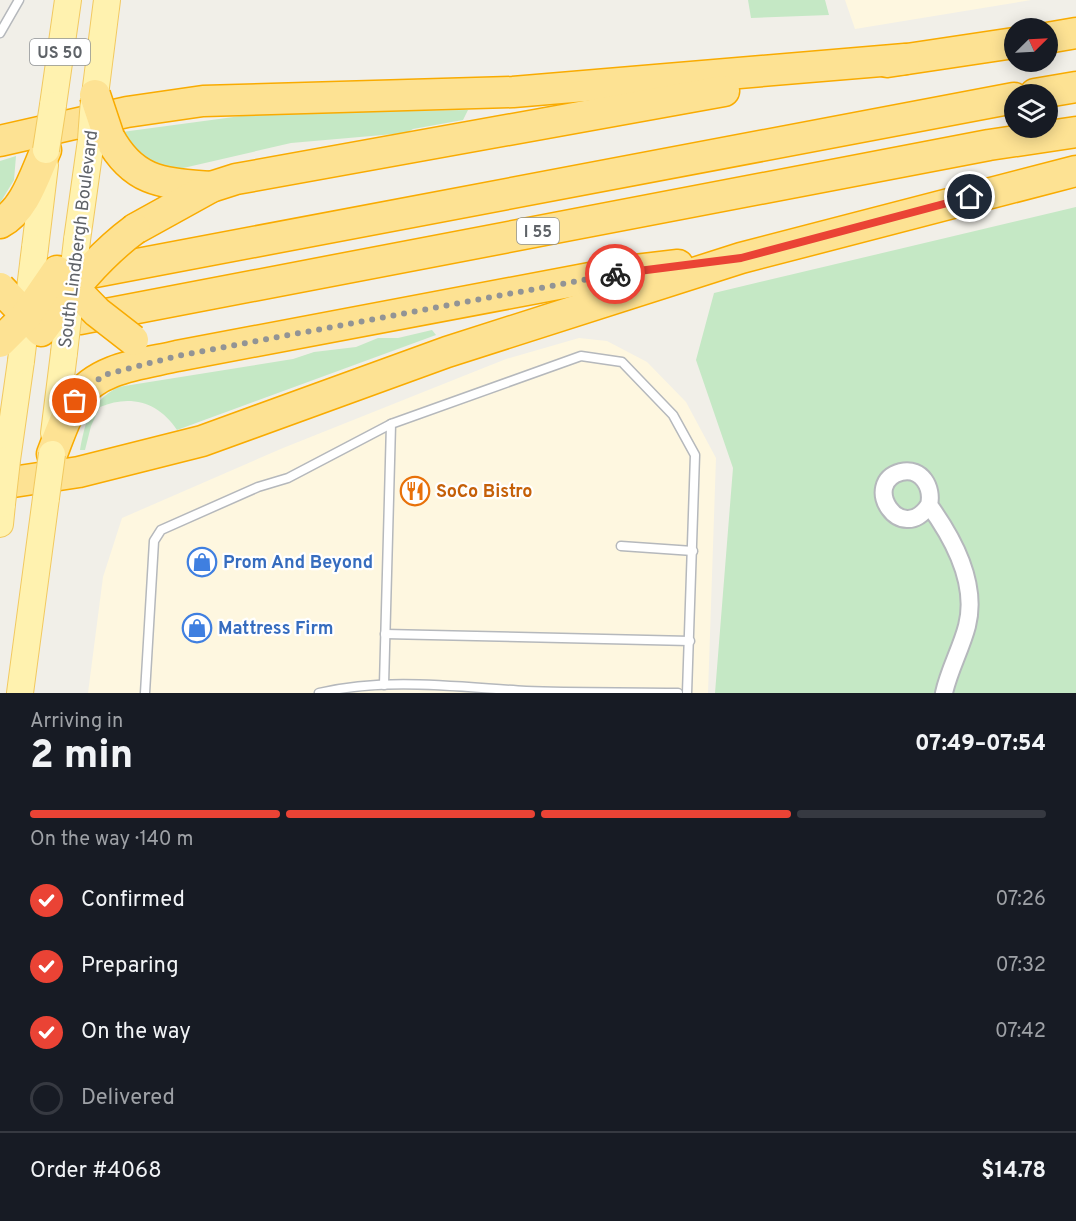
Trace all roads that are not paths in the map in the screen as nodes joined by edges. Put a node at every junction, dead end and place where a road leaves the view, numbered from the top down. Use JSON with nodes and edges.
{"nodes":[{"id":1,"x":19,"y":0,"type":"edge"},
{"id":2,"x":68,"y":0,"type":"edge"},
{"id":3,"x":107,"y":0,"type":"edge"},
{"id":4,"x":0,"y":33,"type":"edge"},
{"id":5,"x":1076,"y":33,"type":"edge"},
{"id":6,"x":1058,"y":36,"type":"edge"},
{"id":7,"x":1004,"y":44,"type":"edge"},
{"id":8,"x":905,"y":59,"type":"junction"},
{"id":9,"x":1076,"y":87,"type":"edge"},
{"id":10,"x":1058,"y":90,"type":"edge"},
{"id":11,"x":95,"y":95,"type":"joint"},
{"id":12,"x":1004,"y":100,"type":"edge"},
{"id":13,"x":1076,"y":132,"type":"edge"},
{"id":14,"x":100,"y":138,"type":"junction"},
{"id":15,"x":0,"y":141,"type":"edge"},
{"id":16,"x":46,"y":150,"type":"junction"},
{"id":17,"x":1076,"y":171,"type":"edge"},
{"id":18,"x":211,"y":187,"type":"junction"},
{"id":19,"x":0,"y":223,"type":"edge"},
{"id":20,"x":77,"y":240,"type":"joint"},
{"id":21,"x":35,"y":248,"type":"junction"},
{"id":22,"x":741,"y":258,"type":"junction"},
{"id":23,"x":65,"y":279,"type":"junction"},
{"id":24,"x":0,"y":289,"type":"edge"},
{"id":25,"x":34,"y":323,"type":"junction"},
{"id":26,"x":0,"y":334,"type":"edge"},
{"id":27,"x":11,"y":352,"type":"edge"},
{"id":28,"x":64,"y":353,"type":"junction"},
{"id":29,"x":177,"y":356,"type":"junction"},
{"id":30,"x":391,"y":424,"type":"junction"},
{"id":31,"x":52,"y":454,"type":"junction"},
{"id":32,"x":2,"y":494,"type":"edge"},
{"id":33,"x":928,"y":505,"type":"dead end"},
{"id":34,"x":621,"y":546,"type":"dead end"},
{"id":35,"x":693,"y":551,"type":"junction"},
{"id":36,"x":385,"y":634,"type":"junction"},
{"id":37,"x":690,"y":641,"type":"junction"},
{"id":38,"x":384,"y":685,"type":"junction"},
{"id":39,"x":20,"y":693,"type":"edge"},
{"id":40,"x":145,"y":693,"type":"edge"},
{"id":41,"x":319,"y":693,"type":"edge"},
{"id":42,"x":678,"y":693,"type":"edge"},
{"id":43,"x":687,"y":693,"type":"edge"},
{"id":44,"x":944,"y":693,"type":"edge"}],
"edges":[{"from":1,"to":4,"type":"lane"},
{"from":2,"to":16,"type":"main road","number":"US 50","bridge":true},
{"from":3,"to":11,"type":"main road","number":"US 50"},
{"from":5,"to":6,"type":"highway"},
{"from":7,"to":8,"type":"highway"},
{"from":8,"to":15,"type":"highway"},
{"from":8,"to":18,"type":"highway"},
{"from":9,"to":10,"type":"highway"},
{"from":11,"to":14,"type":"highway","bridge":true},
{"from":12,"to":24,"type":"highway","number":"I 55"},
{"from":13,"to":26,"type":"highway","number":"I 55"},
{"from":14,"to":18,"type":"highway"},
{"from":14,"to":20,"type":"main road","name":"South Lindbergh Boulevard"},
{"from":16,"to":19,"type":"highway"},
{"from":16,"to":21,"type":"main road","number":"US 50"},
{"from":17,"to":22,"type":"highway"},
{"from":18,"to":23,"type":"highway","bridge":true},
{"from":20,"to":23,"type":"highway"},
{"from":21,"to":23,"type":"highway"},
{"from":21,"to":25,"type":"main road","number":"US 50","bridge":true},
{"from":22,"to":29,"type":"highway"},
{"from":22,"to":32,"type":"highway"},
{"from":23,"to":25,"type":"highway","bridge":true},
{"from":23,"to":28,"type":"main road","name":"South Lindbergh Boulevard","bridge":true},
{"from":23,"to":29,"type":"highway","bridge":true},
{"from":24,"to":25,"type":"highway","bridge":true},
{"from":25,"to":27,"type":"highway","bridge":true},
{"from":25,"to":28,"type":"highway"},
{"from":27,"to":32,"type":"main road"},
{"from":28,"to":31,"type":"main road","name":"South Lindbergh Boulevard"},
{"from":29,"to":31,"type":"highway"},
{"from":30,"to":35,"type":"lane"},
{"from":30,"to":36,"type":"lane"},
{"from":30,"to":40,"type":"lane"},
{"from":31,"to":39,"type":"main road","name":"South Lindbergh Boulevard","bridge":true},
{"from":33,"to":44,"type":"street"},
{"from":34,"to":35,"type":"lane"},
{"from":35,"to":37,"type":"lane"},
{"from":36,"to":37,"type":"lane"},
{"from":36,"to":38,"type":"lane"},
{"from":37,"to":43,"type":"lane"},
{"from":38,"to":41,"type":"lane"},
{"from":38,"to":42,"type":"lane"}]}
